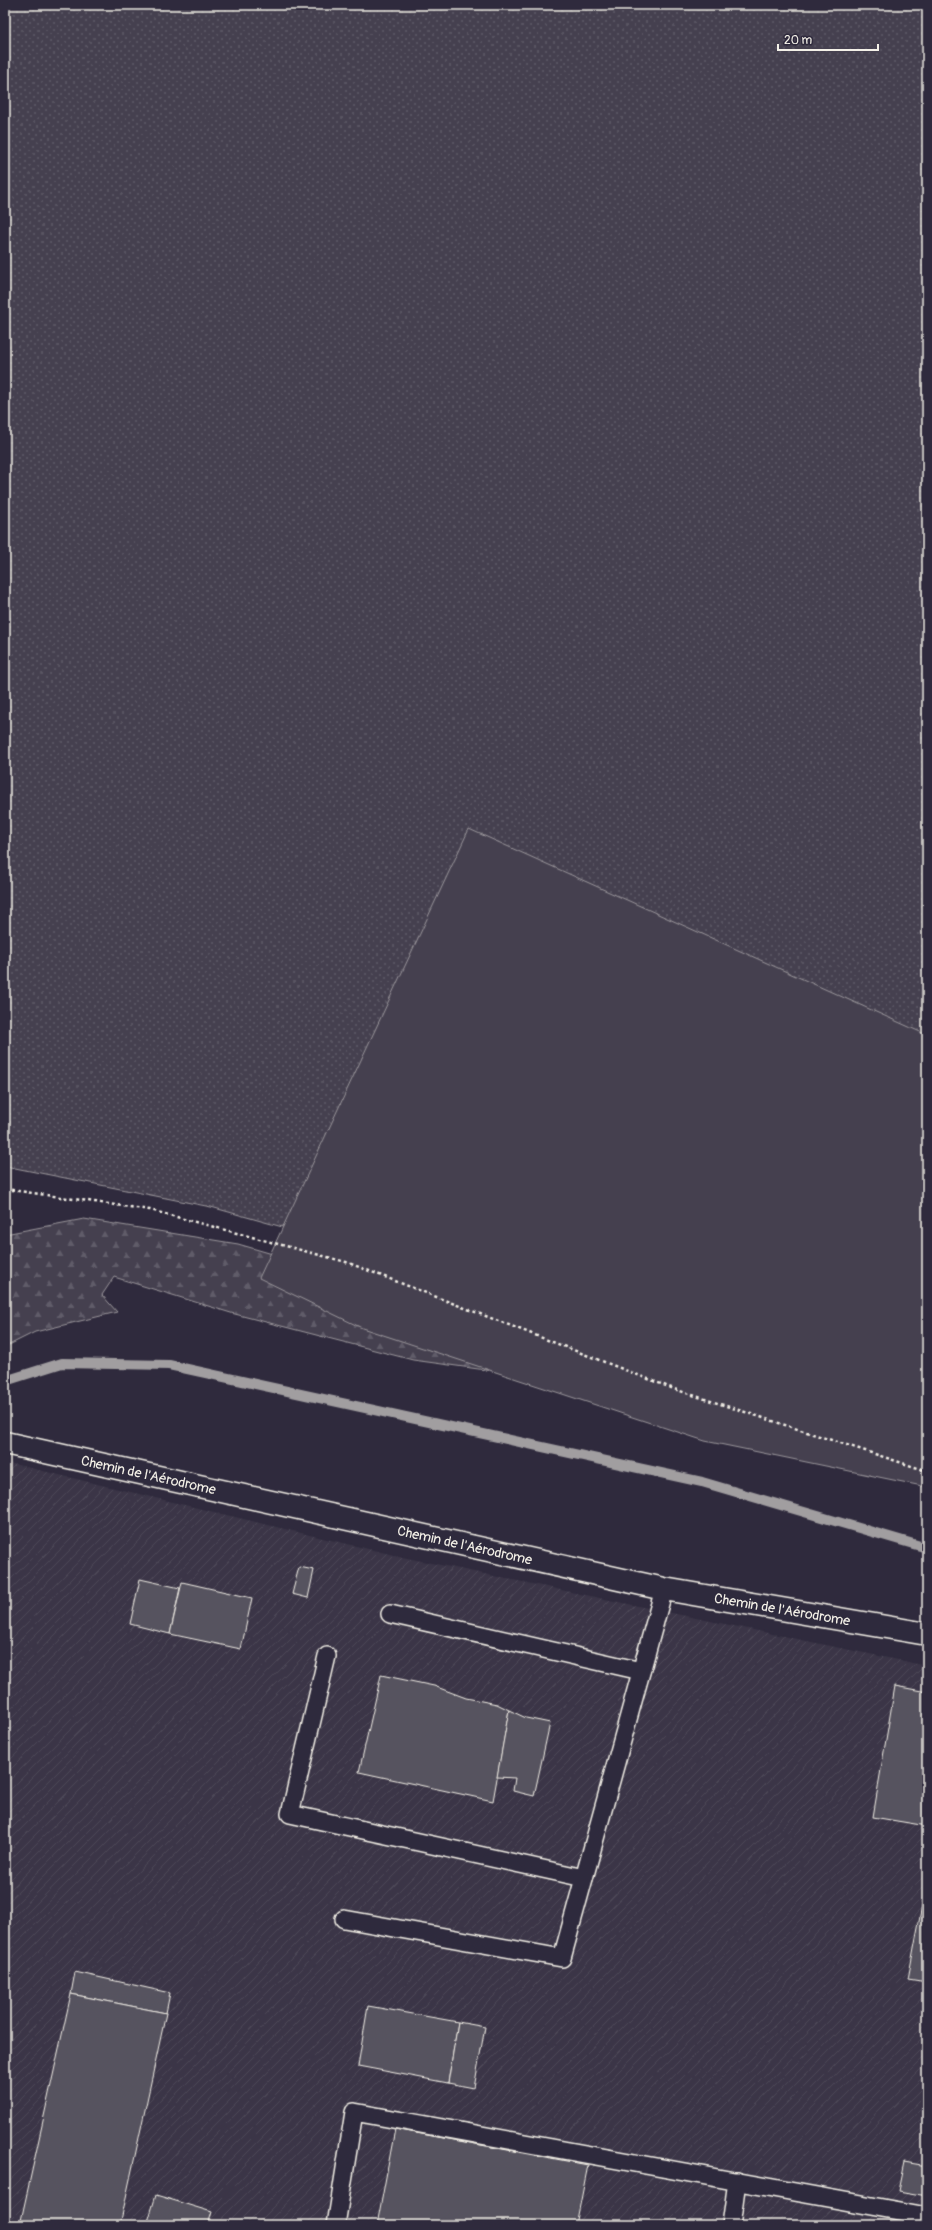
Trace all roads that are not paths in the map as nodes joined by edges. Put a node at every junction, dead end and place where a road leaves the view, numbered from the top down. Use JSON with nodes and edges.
{"nodes":[{"id":1,"x":5,"y":1443,"type":"edge"},
{"id":2,"x":664,"y":1589,"type":"junction"},
{"id":3,"x":390,"y":1614,"type":"dead end"},
{"id":4,"x":927,"y":1634,"type":"edge"},
{"id":5,"x":328,"y":1656,"type":"dead end"},
{"id":6,"x":641,"y":1671,"type":"junction"},
{"id":7,"x":584,"y":1878,"type":"junction"},
{"id":8,"x":344,"y":1919,"type":"dead end"},
{"id":9,"x":737,"y":2181,"type":"junction"},
{"id":10,"x":920,"y":2218,"type":"edge"},
{"id":11,"x":336,"y":2225,"type":"edge"},
{"id":12,"x":731,"y":2225,"type":"edge"}],
"edges":[{"from":1,"to":2,"type":"street","name":"Chemin de l'Aérodrome"},
{"from":2,"to":4,"type":"street","name":"Chemin de l'Aérodrome"},
{"from":2,"to":6,"type":"lane"},
{"from":3,"to":6,"type":"lane"},
{"from":5,"to":7,"type":"lane"},
{"from":6,"to":7,"type":"lane"},
{"from":7,"to":8,"type":"lane"},
{"from":9,"to":10,"type":"lane"},
{"from":9,"to":11,"type":"lane"},
{"from":9,"to":12,"type":"lane"}]}
